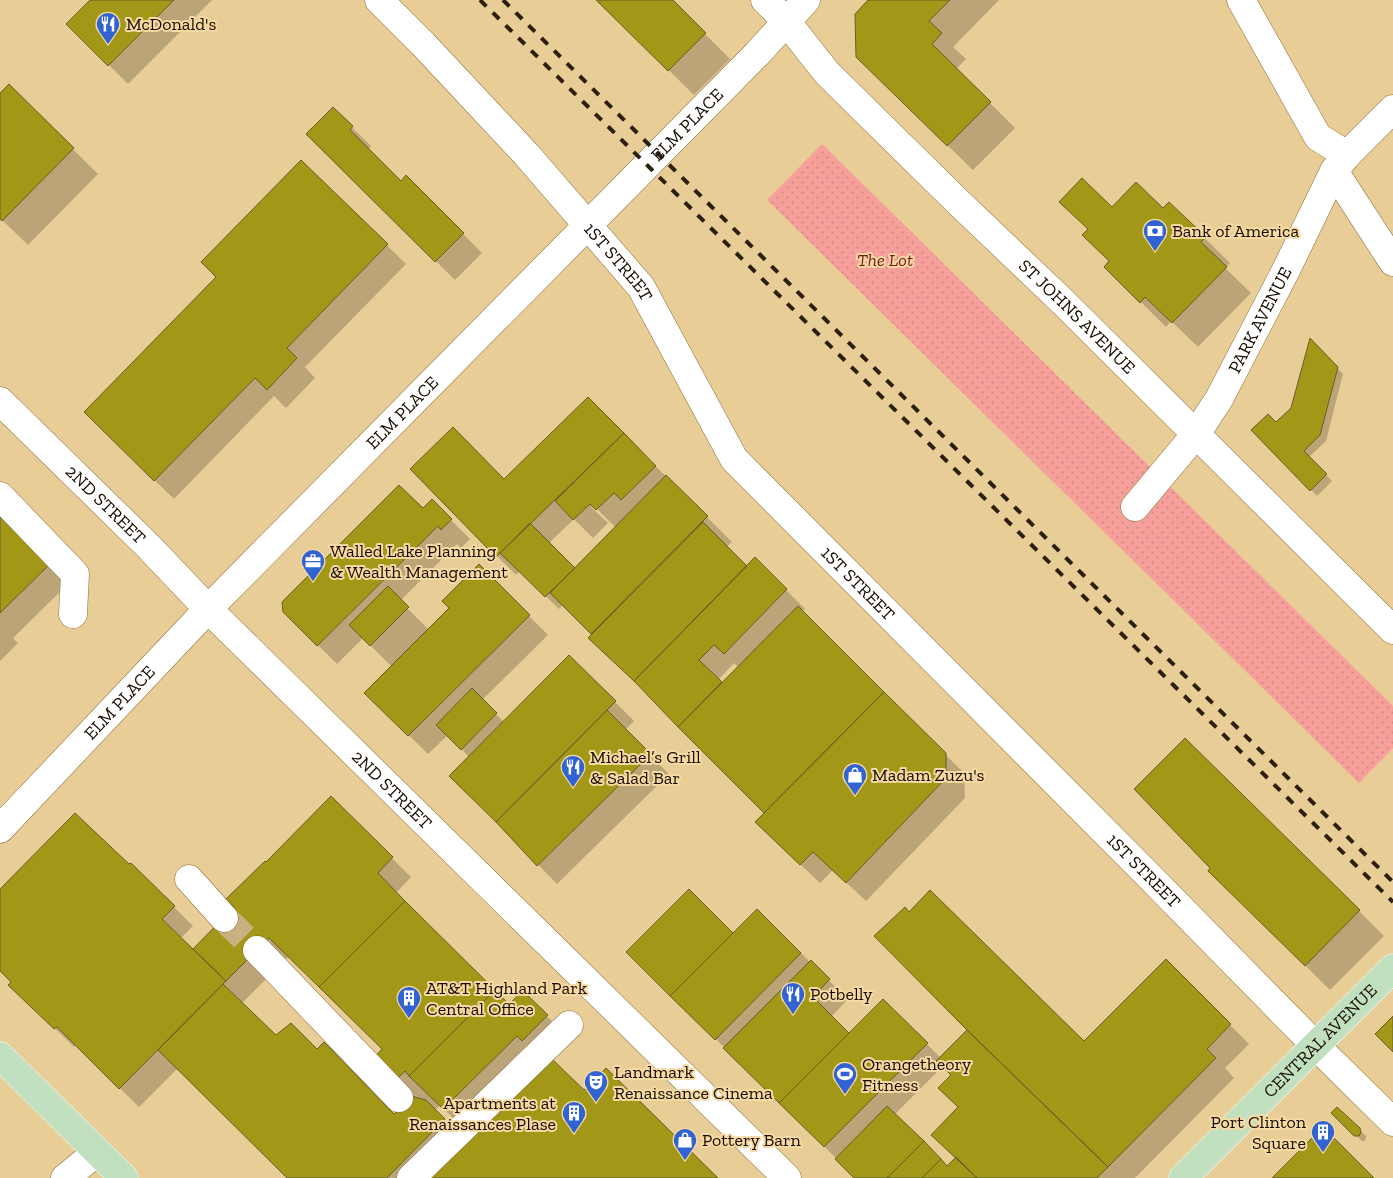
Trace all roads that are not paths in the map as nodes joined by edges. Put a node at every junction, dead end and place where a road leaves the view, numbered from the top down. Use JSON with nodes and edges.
{"nodes":[{"id":1,"x":379,"y":0,"type":"edge"},
{"id":2,"x":765,"y":0,"type":"edge"},
{"id":3,"x":806,"y":0,"type":"edge"},
{"id":4,"x":1241,"y":0,"type":"edge"},
{"id":5,"x":786,"y":21,"type":"junction"},
{"id":6,"x":1393,"y":109,"type":"edge"},
{"id":7,"x":1340,"y":163,"type":"junction"},
{"id":8,"x":588,"y":224,"type":"junction"},
{"id":9,"x":1393,"y":262,"type":"edge"},
{"id":10,"x":0,"y":401,"type":"edge"},
{"id":11,"x":1196,"y":434,"type":"junction"},
{"id":12,"x":0,"y":496,"type":"edge"},
{"id":13,"x":1135,"y":507,"type":"dead end"},
{"id":14,"x":208,"y":609,"type":"junction"},
{"id":15,"x":73,"y":614,"type":"dead end"},
{"id":16,"x":1393,"y":630,"type":"edge"},
{"id":17,"x":0,"y":829,"type":"edge"},
{"id":18,"x":189,"y":879,"type":"dead end"},
{"id":19,"x":224,"y":918,"type":"tunnel mouth"},
{"id":20,"x":257,"y":950,"type":"tunnel mouth"},
{"id":21,"x":1393,"y":968,"type":"edge"},
{"id":22,"x":569,"y":1025,"type":"dead end"},
{"id":23,"x":1316,"y":1046,"type":"junction"},
{"id":24,"x":0,"y":1056,"type":"edge"},
{"id":25,"x":399,"y":1098,"type":"dead end"},
{"id":26,"x":1393,"y":1122,"type":"edge"},
{"id":27,"x":97,"y":1152,"type":"junction"},
{"id":28,"x":65,"y":1178,"type":"edge"},
{"id":29,"x":124,"y":1178,"type":"edge"},
{"id":30,"x":411,"y":1178,"type":"edge"},
{"id":31,"x":787,"y":1178,"type":"edge"},
{"id":32,"x":1183,"y":1178,"type":"edge"}],
"edges":[{"from":1,"to":8,"type":"street","name":"1ST STREET"},
{"from":2,"to":5,"type":"street","name":"ST JOHNS AVENUE"},
{"from":3,"to":5,"type":"street","name":"ELM PLACE"},
{"from":4,"to":7,"type":"street"},
{"from":5,"to":8,"type":"street","name":"ELM PLACE"},
{"from":5,"to":11,"type":"street","name":"ST JOHNS AVENUE"},
{"from":6,"to":7,"type":"street","name":"PARK AVENUE"},
{"from":7,"to":9,"type":"street"},
{"from":7,"to":11,"type":"street","name":"PARK AVENUE"},
{"from":8,"to":14,"type":"street","name":"ELM PLACE"},
{"from":8,"to":23,"type":"street","name":"1ST STREET"},
{"from":10,"to":14,"type":"street","name":"2ND STREET"},
{"from":11,"to":13,"type":"street","name":"PARK AVENUE"},
{"from":11,"to":16,"type":"street","name":"ST JOHNS AVENUE"},
{"from":12,"to":15,"type":"street"},
{"from":14,"to":17,"type":"street","name":"ELM PLACE"},
{"from":14,"to":31,"type":"street","name":"2ND STREET"},
{"from":18,"to":19,"type":"street"},
{"from":20,"to":25,"type":"street"},
{"from":21,"to":23,"type":"main road","name":"CENTRAL AVENUE"},
{"from":22,"to":30,"type":"street"},
{"from":23,"to":26,"type":"street","name":"1ST STREET"},
{"from":23,"to":32,"type":"main road","name":"CENTRAL AVENUE"},
{"from":24,"to":27,"type":"main road"},
{"from":27,"to":28,"type":"street"},
{"from":27,"to":29,"type":"main road"}]}
